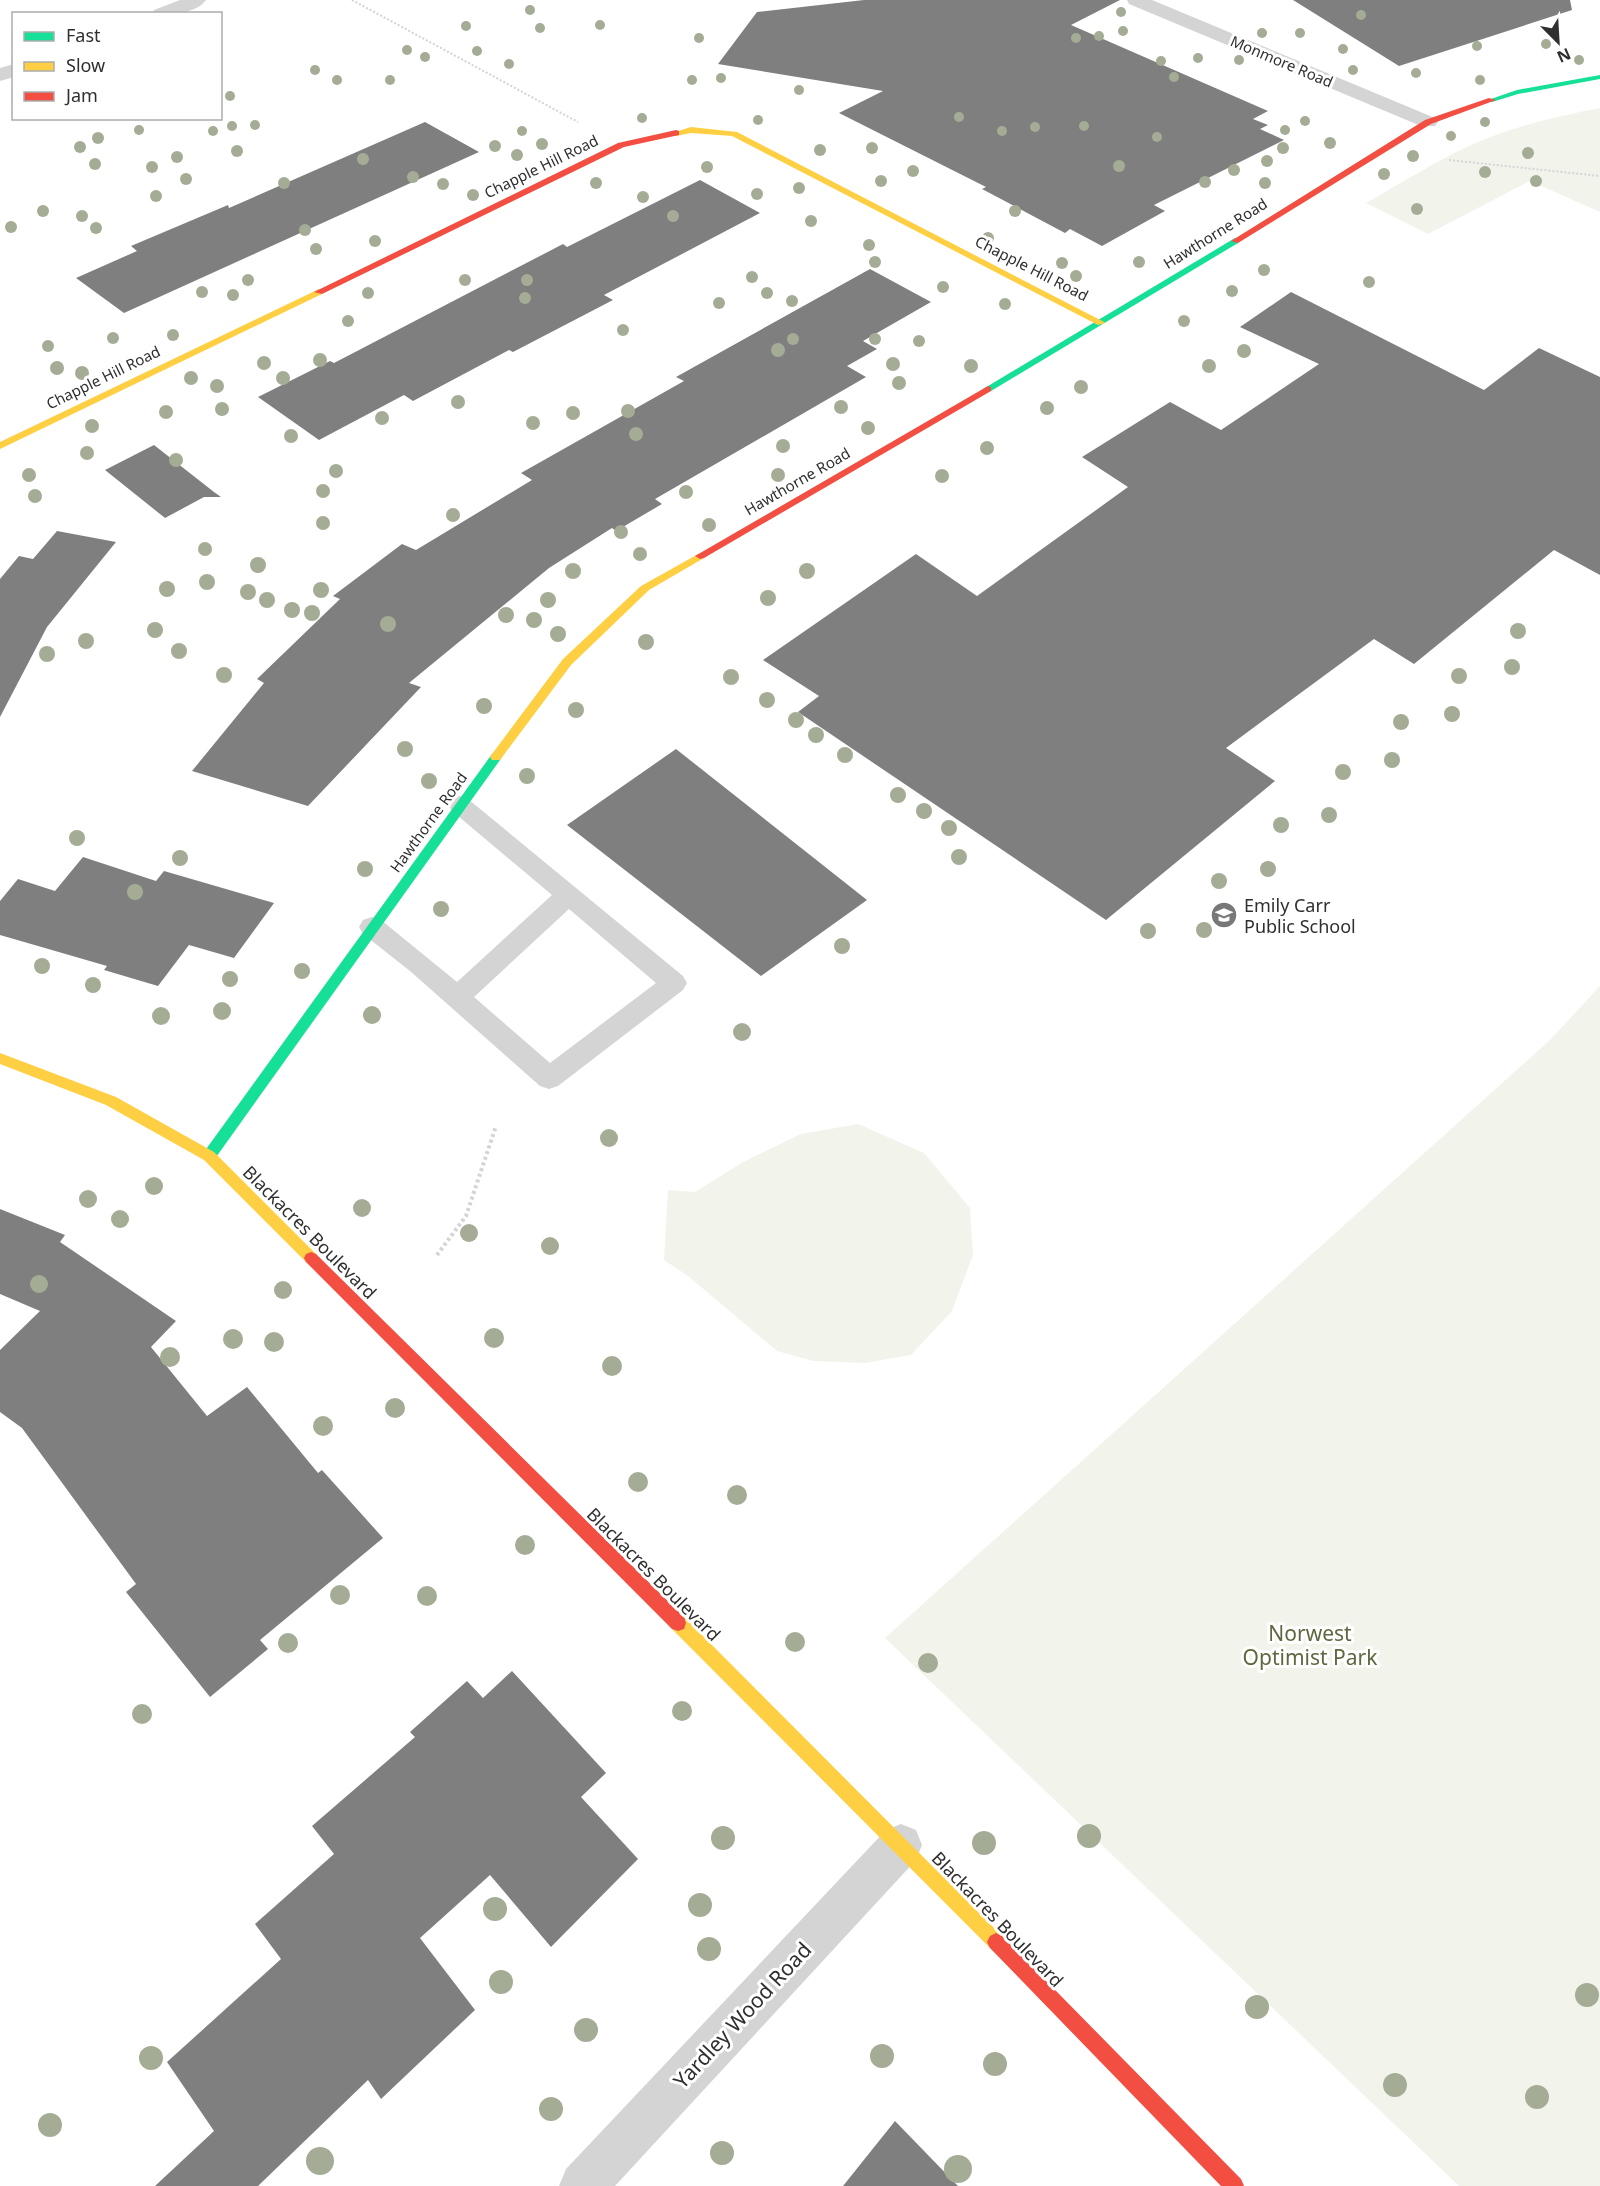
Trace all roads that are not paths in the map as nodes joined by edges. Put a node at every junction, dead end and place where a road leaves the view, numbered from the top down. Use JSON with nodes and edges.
{"nodes":[{"id":1,"x":197,"y":0,"type":"edge"},
{"id":2,"x":1136,"y":0,"type":"edge"},
{"id":3,"x":166,"y":12,"type":"edge"},
{"id":4,"x":1600,"y":77,"type":"edge"},
{"id":5,"x":1428,"y":122,"type":"junction"},
{"id":6,"x":1101,"y":322,"type":"junction"},
{"id":7,"x":0,"y":446,"type":"edge"},
{"id":8,"x":460,"y":805,"type":"junction"},
{"id":9,"x":568,"y":895,"type":"junction"},
{"id":10,"x":372,"y":927,"type":"junction"},
{"id":11,"x":458,"y":997,"type":"junction"},
{"id":12,"x":0,"y":1058,"type":"edge"},
{"id":13,"x":209,"y":1156,"type":"junction"},
{"id":14,"x":901,"y":1845,"type":"junction"},
{"id":15,"x":583,"y":2186,"type":"edge"},
{"id":16,"x":1234,"y":2186,"type":"edge"}],
"edges":[{"from":1,"to":3,"type":"street"},
{"from":2,"to":5,"type":"street","name":"Monmore Road"},
{"from":4,"to":5,"type":"street","name":"Hawthorne Road"},
{"from":5,"to":6,"type":"street","name":"Hawthorne Road"},
{"from":6,"to":7,"type":"street","name":"Chapple Hill Road"},
{"from":6,"to":8,"type":"street","name":"Hawthorne Road"},
{"from":8,"to":9,"type":"lane"},
{"from":8,"to":10,"type":"street","name":"Hawthorne Road"},
{"from":9,"to":11,"type":"lane"},
{"from":9,"to":11,"type":"lane"},
{"from":10,"to":11,"type":"lane"},
{"from":10,"to":13,"type":"street","name":"Hawthorne Road"},
{"from":12,"to":13,"type":"street","name":"Blackacres Boulevard"},
{"from":13,"to":14,"type":"street","name":"Blackacres Boulevard"},
{"from":14,"to":15,"type":"street","name":"Yardley Wood Road"},
{"from":14,"to":16,"type":"street","name":"Blackacres Boulevard"}]}
